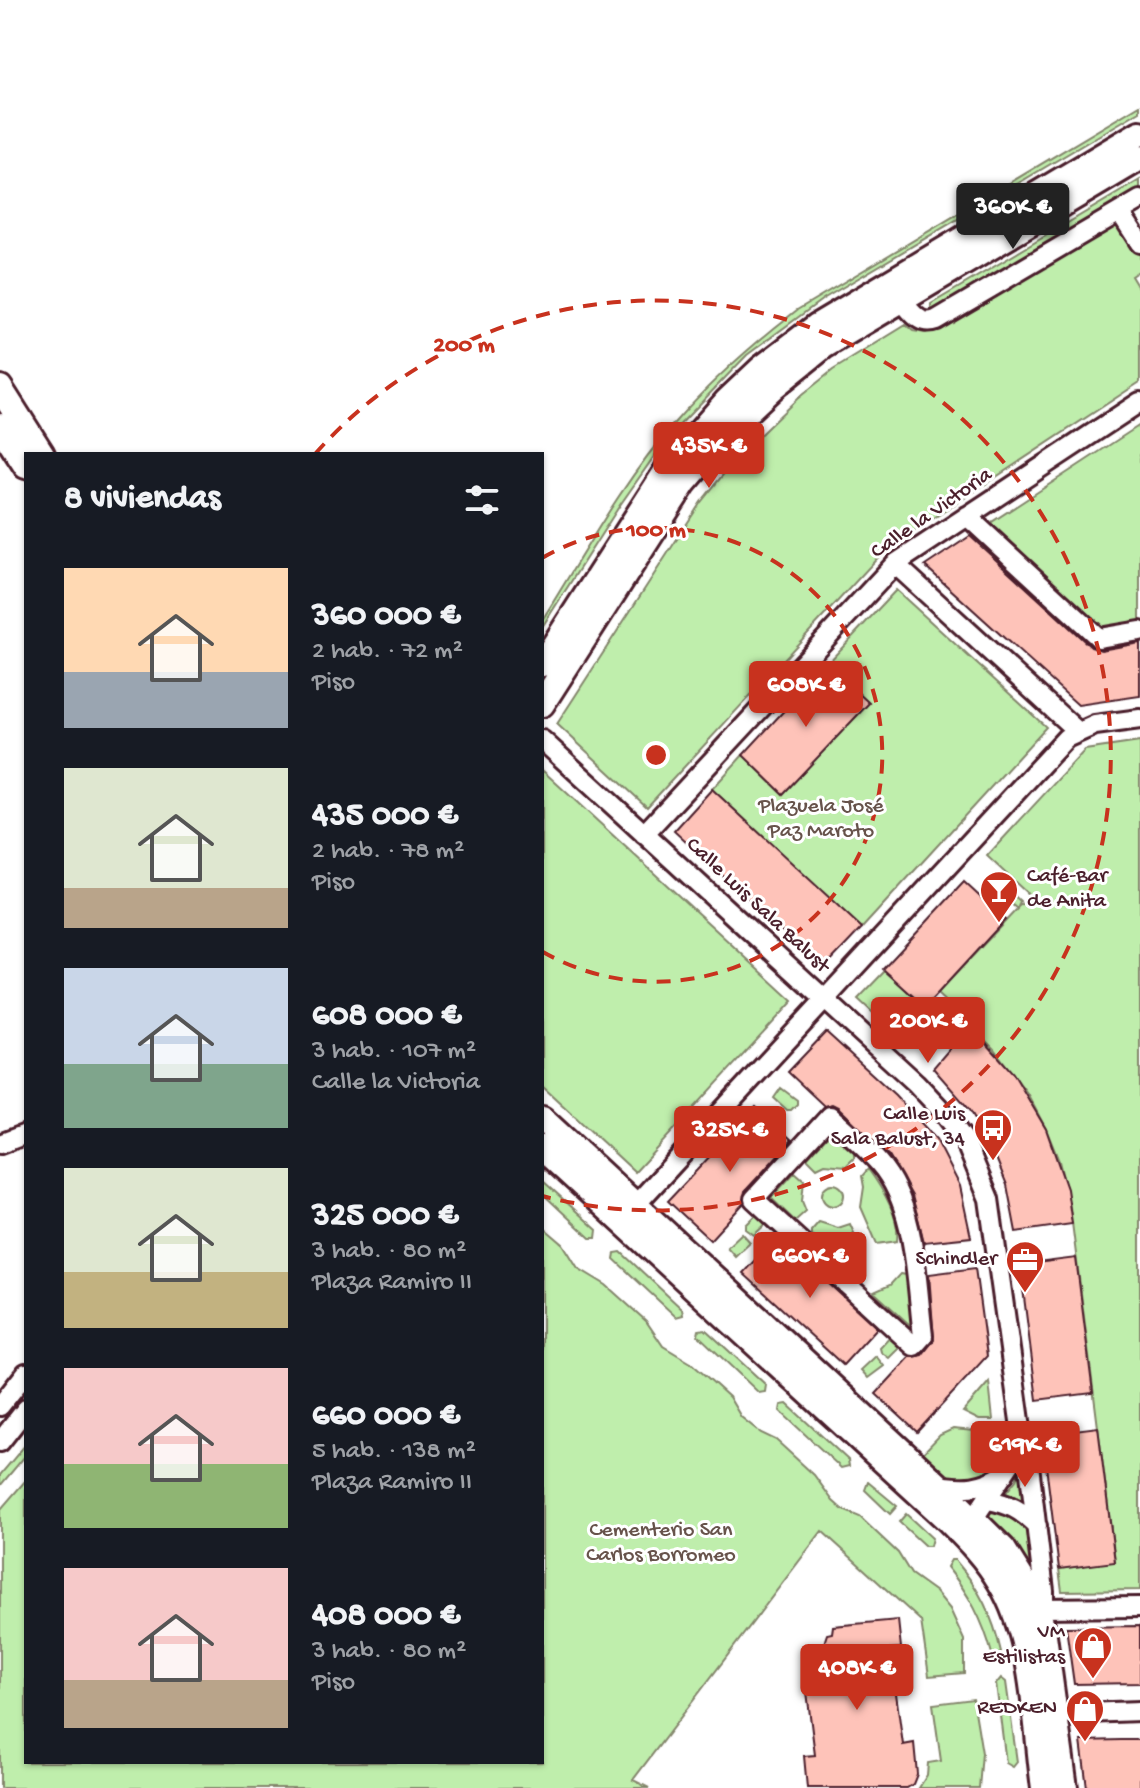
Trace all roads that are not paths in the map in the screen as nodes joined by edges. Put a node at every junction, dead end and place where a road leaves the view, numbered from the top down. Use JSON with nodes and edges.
{"nodes":[{"id":1,"x":1140,"y":133,"type":"edge"},
{"id":2,"x":1140,"y":158,"type":"edge"},
{"id":3,"x":1140,"y":200,"type":"edge"},
{"id":4,"x":1120,"y":212,"type":"junction"},
{"id":5,"x":1140,"y":243,"type":"edge"},
{"id":6,"x":878,"y":289,"type":"junction"},
{"id":7,"x":903,"y":299,"type":"junction"},
{"id":8,"x":0,"y":388,"type":"edge"},
{"id":9,"x":1140,"y":402,"type":"edge"},
{"id":10,"x":0,"y":426,"type":"edge"},
{"id":11,"x":41,"y":452,"type":"edge"},
{"id":12,"x":24,"y":463,"type":"edge"},
{"id":13,"x":967,"y":516,"type":"junction"},
{"id":14,"x":895,"y":564,"type":"junction"},
{"id":15,"x":1140,"y":631,"type":"edge"},
{"id":16,"x":544,"y":661,"type":"edge"},
{"id":17,"x":544,"y":701,"type":"edge"},
{"id":18,"x":1140,"y":719,"type":"edge"},
{"id":19,"x":1077,"y":731,"type":"junction"},
{"id":20,"x":544,"y":742,"type":"edge"},
{"id":21,"x":644,"y":834,"type":"junction"},
{"id":22,"x":824,"y":1001,"type":"junction"},
{"id":23,"x":827,"y":1119,"type":"joint"},
{"id":24,"x":544,"y":1121,"type":"edge"},
{"id":25,"x":24,"y":1135,"type":"edge"},
{"id":26,"x":0,"y":1144,"type":"edge"},
{"id":27,"x":544,"y":1150,"type":"edge"},
{"id":28,"x":628,"y":1213,"type":"junction"},
{"id":29,"x":24,"y":1376,"type":"edge"},
{"id":30,"x":0,"y":1406,"type":"edge"},
{"id":31,"x":24,"y":1412,"type":"edge"},
{"id":32,"x":1021,"y":1428,"type":"junction"},
{"id":33,"x":0,"y":1442,"type":"edge"},
{"id":34,"x":1007,"y":1472,"type":"junction"},
{"id":35,"x":938,"y":1485,"type":"junction"},
{"id":36,"x":976,"y":1519,"type":"junction"},
{"id":37,"x":1037,"y":1526,"type":"junction"},
{"id":38,"x":1140,"y":1607,"type":"edge"},
{"id":39,"x":1038,"y":1608,"type":"junction"},
{"id":40,"x":1140,"y":1711,"type":"edge"},
{"id":41,"x":1056,"y":1714,"type":"junction"},
{"id":42,"x":1044,"y":1788,"type":"edge"},
{"id":43,"x":1065,"y":1788,"type":"edge"}],
"edges":[{"from":1,"to":6,"type":"main road"},
{"from":2,"to":7,"type":"main road"},
{"from":3,"to":4,"type":"street"},
{"from":4,"to":5,"type":"street"},
{"from":4,"to":7,"type":"street"},
{"from":6,"to":7,"type":"street"},
{"from":6,"to":16,"type":"main road"},
{"from":7,"to":17,"type":"main road"},
{"from":8,"to":11,"type":"main road"},
{"from":9,"to":13,"type":"street","name":"Calle la Victoria"},
{"from":10,"to":12,"type":"main road"},
{"from":13,"to":14,"type":"street","name":"Calle la Victoria"},
{"from":13,"to":15,"type":"street"},
{"from":14,"to":19,"type":"street"},
{"from":14,"to":21,"type":"street","name":"Calle la Victoria"},
{"from":18,"to":19,"type":"street"},
{"from":19,"to":22,"type":"street"},
{"from":20,"to":21,"type":"street","name":"Calle Luis Sala Balust"},
{"from":21,"to":22,"type":"street","name":"Calle Luis Sala Balust"},
{"from":22,"to":28,"type":"street"},
{"from":22,"to":32,"type":"street","name":"Calle Luis Sala Balust"},
{"from":23,"to":23,"type":"street"},
{"from":24,"to":28,"type":"main road"},
{"from":25,"to":26,"type":"street"},
{"from":27,"to":28,"type":"main road"},
{"from":28,"to":35,"type":"main road"},
{"from":28,"to":36,"type":"main road"},
{"from":29,"to":30,"type":"street"},
{"from":31,"to":33,"type":"street"},
{"from":32,"to":34,"type":"street","name":"Calle Luis Sala Balust"},
{"from":32,"to":37,"type":"street","name":"Calle Luis Sala Balust"},
{"from":34,"to":35,"type":"street"},
{"from":34,"to":36,"type":"street","name":"Calle Luis Sala Balust"},
{"from":35,"to":36,"type":"main road"},
{"from":36,"to":37,"type":"street"},
{"from":36,"to":39,"type":"main road"},
{"from":36,"to":42,"type":"main road"},
{"from":37,"to":39,"type":"street","name":"Calle Luis Sala Balust"},
{"from":38,"to":39,"type":"street"},
{"from":39,"to":41,"type":"main road"},
{"from":40,"to":41,"type":"street"},
{"from":41,"to":43,"type":"main road"}]}
